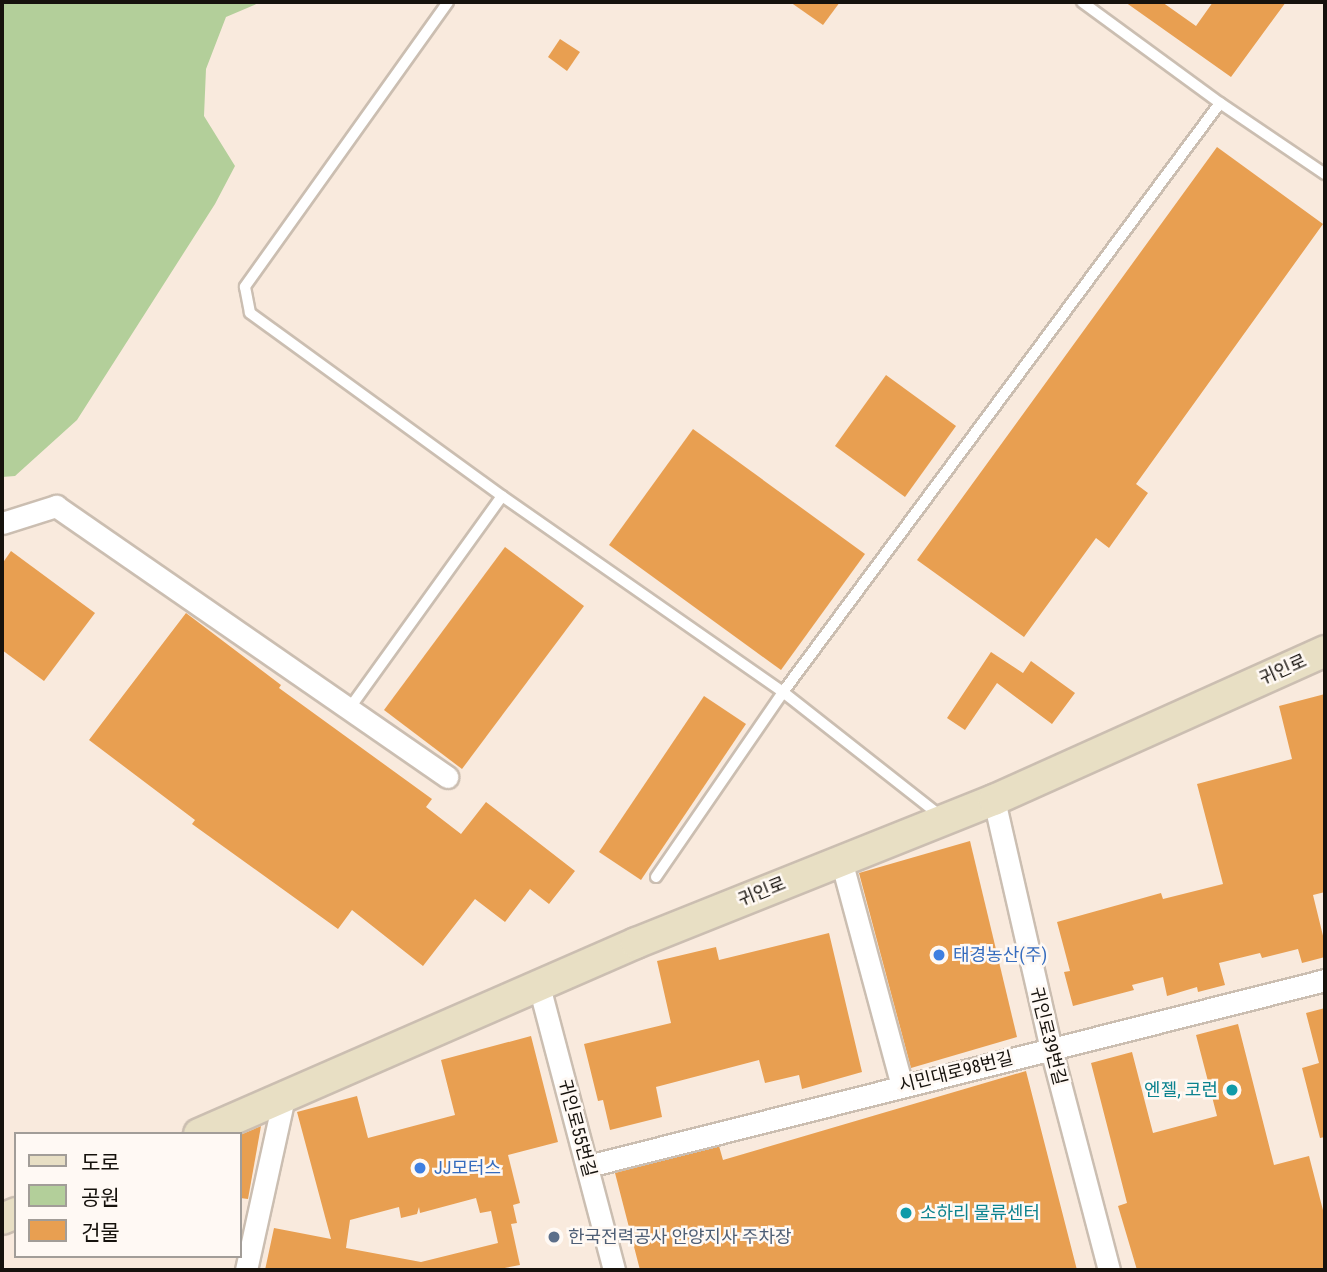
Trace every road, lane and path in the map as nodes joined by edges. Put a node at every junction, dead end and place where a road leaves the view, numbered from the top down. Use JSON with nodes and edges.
{"nodes":[{"id":1,"x":448,"y":2,"type":"edge"},
{"id":2,"x":1082,"y":2,"type":"edge"},
{"id":3,"x":1220,"y":103,"type":"junction"},
{"id":4,"x":1325,"y":174,"type":"edge"},
{"id":5,"x":502,"y":496,"type":"junction"},
{"id":6,"x":2,"y":523,"type":"edge"},
{"id":7,"x":1325,"y":651,"type":"edge"},
{"id":8,"x":783,"y":692,"type":"junction"},
{"id":9,"x":349,"y":709,"type":"junction"},
{"id":10,"x":447,"y":777,"type":"dead end"},
{"id":11,"x":994,"y":800,"type":"junction"},
{"id":12,"x":944,"y":818,"type":"junction"},
{"id":13,"x":841,"y":860,"type":"junction"},
{"id":14,"x":656,"y":877,"type":"dead end"},
{"id":15,"x":1325,"y":980,"type":"edge"},
{"id":16,"x":539,"y":986,"type":"junction"},
{"id":17,"x":1051,"y":1049,"type":"junction"},
{"id":18,"x":902,"y":1086,"type":"junction"},
{"id":19,"x":284,"y":1097,"type":"junction"},
{"id":20,"x":204,"y":1132,"type":"edge"},
{"id":21,"x":588,"y":1166,"type":"junction"},
{"id":22,"x":246,"y":1270,"type":"edge"},
{"id":23,"x":614,"y":1270,"type":"edge"},
{"id":24,"x":1109,"y":1270,"type":"edge"}],
"edges":[{"from":1,"to":5,"type":"lane"},
{"from":2,"to":3,"type":"lane"},
{"from":3,"to":4,"type":"lane"},
{"from":3,"to":8,"type":"lane"},
{"from":5,"to":8,"type":"lane"},
{"from":5,"to":9,"type":"lane"},
{"from":6,"to":9,"type":"street"},
{"from":7,"to":11,"type":"street","name":"귀인로"},
{"from":8,"to":12,"type":"lane"},
{"from":8,"to":14,"type":"lane"},
{"from":9,"to":10,"type":"street"},
{"from":11,"to":12,"type":"street","name":"귀인로"},
{"from":11,"to":17,"type":"street","name":"귀인로39번길"},
{"from":12,"to":13,"type":"street","name":"귀인로"},
{"from":13,"to":16,"type":"street","name":"귀인로"},
{"from":13,"to":18,"type":"street"},
{"from":15,"to":17,"type":"street","name":"시민대로98번길"},
{"from":16,"to":19,"type":"street","name":"귀인로"},
{"from":16,"to":21,"type":"street","name":"귀인로55번길"},
{"from":17,"to":18,"type":"street","name":"시민대로98번길"},
{"from":17,"to":24,"type":"street","name":"귀인로39번길"},
{"from":18,"to":21,"type":"street","name":"시민대로98번길"},
{"from":19,"to":20,"type":"street","name":"귀인로"},
{"from":19,"to":22,"type":"street"},
{"from":21,"to":23,"type":"street","name":"귀인로55번길"}]}
